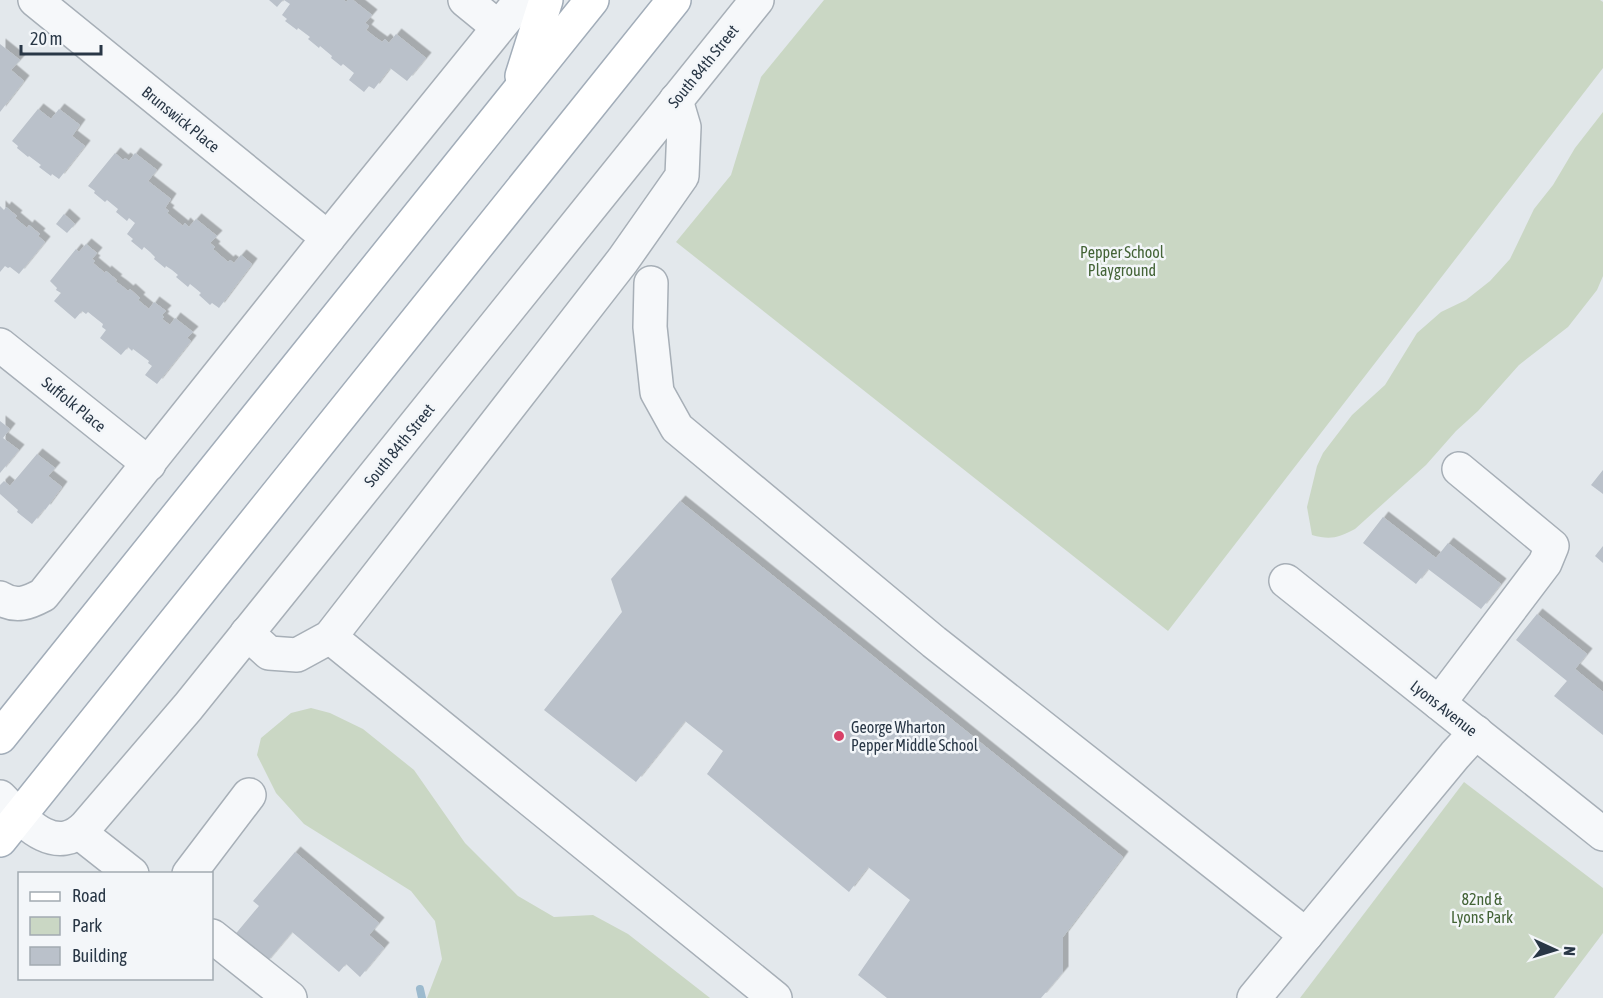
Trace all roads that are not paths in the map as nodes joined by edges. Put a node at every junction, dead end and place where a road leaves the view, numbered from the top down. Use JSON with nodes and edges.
{"nodes":[{"id":1,"x":35,"y":0,"type":"edge"},
{"id":2,"x":465,"y":0,"type":"edge"},
{"id":3,"x":521,"y":0,"type":"edge"},
{"id":4,"x":546,"y":0,"type":"edge"},
{"id":5,"x":592,"y":0,"type":"edge"},
{"id":6,"x":674,"y":0,"type":"edge"},
{"id":7,"x":757,"y":0,"type":"edge"},
{"id":8,"x":498,"y":27,"type":"junction"},
{"id":9,"x":517,"y":92,"type":"junction"},
{"id":10,"x":676,"y":100,"type":"junction"},
{"id":11,"x":328,"y":238,"type":"junction"},
{"id":12,"x":651,"y":283,"type":"dead end"},
{"id":13,"x":0,"y":345,"type":"edge"},
{"id":14,"x":149,"y":464,"type":"junction"},
{"id":15,"x":1459,"y":469,"type":"dead end"},
{"id":16,"x":1286,"y":581,"type":"dead end"},
{"id":17,"x":0,"y":598,"type":"edge"},
{"id":18,"x":247,"y":633,"type":"junction"},
{"id":19,"x":330,"y":637,"type":"junction"},
{"id":20,"x":1439,"y":703,"type":"junction"},
{"id":21,"x":1476,"y":732,"type":"junction"},
{"id":22,"x":0,"y":737,"type":"edge"},
{"id":23,"x":249,"y":795,"type":"dead end"},
{"id":24,"x":6,"y":818,"type":"edge"},
{"id":25,"x":80,"y":833,"type":"junction"},
{"id":26,"x":1603,"y":834,"type":"edge"},
{"id":27,"x":131,"y":872,"type":"edge"},
{"id":28,"x":190,"y":872,"type":"edge"},
{"id":29,"x":1306,"y":935,"type":"junction"},
{"id":30,"x":213,"y":937,"type":"edge"},
{"id":31,"x":290,"y":998,"type":"edge"},
{"id":32,"x":775,"y":998,"type":"edge"},
{"id":33,"x":1254,"y":998,"type":"edge"}],
"edges":[{"from":1,"to":11,"type":"street","name":"Brunswick Place"},
{"from":2,"to":8,"type":"street"},
{"from":3,"to":8,"type":"street"},
{"from":4,"to":9,"type":"main road"},
{"from":5,"to":9,"type":"main road"},
{"from":6,"to":24,"type":"main road"},
{"from":7,"to":10,"type":"street","name":"South 84th Street"},
{"from":8,"to":11,"type":"street"},
{"from":9,"to":22,"type":"main road"},
{"from":10,"to":18,"type":"street","name":"South 84th Street"},
{"from":10,"to":19,"type":"street"},
{"from":11,"to":14,"type":"street"},
{"from":12,"to":29,"type":"street"},
{"from":13,"to":14,"type":"street","name":"Suffolk Place"},
{"from":14,"to":17,"type":"street"},
{"from":15,"to":20,"type":"street"},
{"from":16,"to":20,"type":"street","name":"Lyons Avenue"},
{"from":18,"to":19,"type":"street"},
{"from":18,"to":25,"type":"street","name":"South 84th Street"},
{"from":19,"to":32,"type":"street"},
{"from":20,"to":21,"type":"street","name":"Lyons Avenue"},
{"from":21,"to":26,"type":"street","name":"Lyons Avenue"},
{"from":21,"to":29,"type":"street"},
{"from":23,"to":28,"type":"street"},
{"from":24,"to":25,"type":"street"},
{"from":25,"to":27,"type":"street"},
{"from":29,"to":33,"type":"street"},
{"from":30,"to":31,"type":"street"}]}
